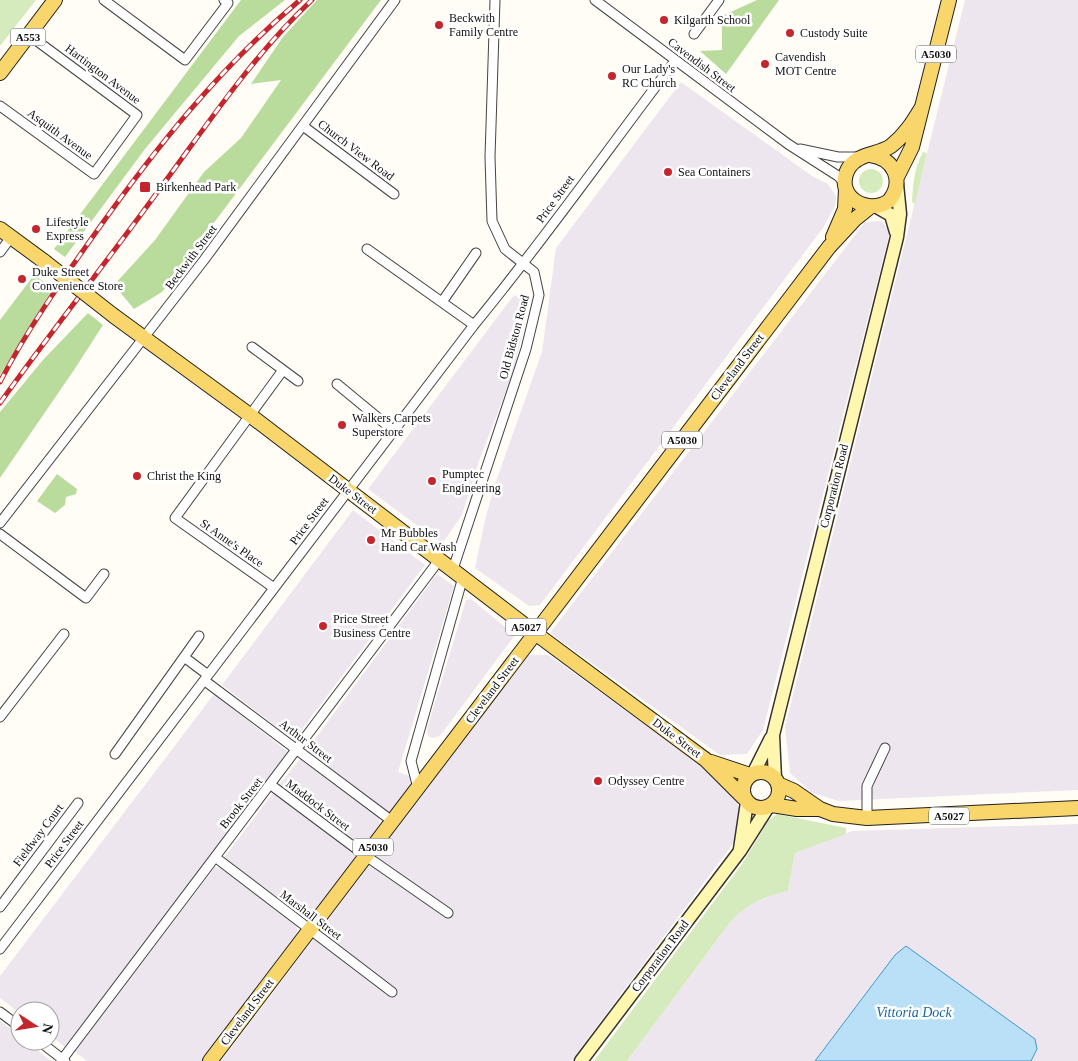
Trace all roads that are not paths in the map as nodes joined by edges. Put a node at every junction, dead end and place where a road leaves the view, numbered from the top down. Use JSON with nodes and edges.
{"nodes":[{"id":1,"x":56,"y":0,"type":"edge"},
{"id":2,"x":104,"y":0,"type":"edge"},
{"id":3,"x":395,"y":0,"type":"edge"},
{"id":4,"x":495,"y":0,"type":"edge"},
{"id":5,"x":595,"y":0,"type":"edge"},
{"id":6,"x":719,"y":0,"type":"edge"},
{"id":7,"x":949,"y":0,"type":"edge"},
{"id":8,"x":226,"y":2,"type":"edge"},
{"id":9,"x":694,"y":34,"type":"dead end"},
{"id":10,"x":29,"y":35,"type":"junction"},
{"id":11,"x":675,"y":61,"type":"junction"},
{"id":12,"x":0,"y":73,"type":"edge"},
{"id":13,"x":0,"y":106,"type":"edge"},
{"id":14,"x":922,"y":107,"type":"junction"},
{"id":15,"x":137,"y":115,"type":"joint"},
{"id":16,"x":303,"y":126,"type":"junction"},
{"id":17,"x":795,"y":148,"type":"junction"},
{"id":18,"x":867,"y":156,"type":"junction"},
{"id":19,"x":897,"y":180,"type":"junction"},
{"id":20,"x":846,"y":186,"type":"junction"},
{"id":21,"x":394,"y":194,"type":"dead end"},
{"id":22,"x":874,"y":207,"type":"junction"},
{"id":23,"x":0,"y":228,"type":"edge"},
{"id":24,"x":11,"y":237,"type":"junction"},
{"id":25,"x":896,"y":237,"type":"junction"},
{"id":26,"x":828,"y":247,"type":"junction"},
{"id":27,"x":367,"y":249,"type":"dead end"},
{"id":28,"x":0,"y":252,"type":"edge"},
{"id":29,"x":476,"y":253,"type":"dead end"},
{"id":30,"x":523,"y":265,"type":"junction"},
{"id":31,"x":442,"y":302,"type":"junction"},
{"id":32,"x":474,"y":325,"type":"junction"},
{"id":33,"x":145,"y":338,"type":"junction"},
{"id":34,"x":252,"y":348,"type":"dead end"},
{"id":35,"x":283,"y":370,"type":"junction"},
{"id":36,"x":298,"y":381,"type":"dead end"},
{"id":37,"x":336,"y":384,"type":"dead end"},
{"id":38,"x":251,"y":416,"type":"junction"},
{"id":39,"x":394,"y":430,"type":"junction"},
{"id":40,"x":348,"y":490,"type":"junction"},
{"id":41,"x":0,"y":523,"type":"edge"},
{"id":42,"x":0,"y":534,"type":"edge"},
{"id":43,"x":440,"y":559,"type":"junction"},
{"id":44,"x":458,"y":573,"type":"junction"},
{"id":45,"x":104,"y":574,"type":"dead end"},
{"id":46,"x":274,"y":588,"type":"junction"},
{"id":47,"x":535,"y":633,"type":"junction"},
{"id":48,"x":64,"y":634,"type":"dead end"},
{"id":49,"x":198,"y":636,"type":"dead end"},
{"id":50,"x":184,"y":657,"type":"junction"},
{"id":51,"x":206,"y":678,"type":"junction"},
{"id":52,"x":3,"y":705,"type":"edge"},
{"id":53,"x":0,"y":717,"type":"edge"},
{"id":54,"x":773,"y":735,"type":"junction"},
{"id":55,"x":885,"y":748,"type":"dead end"},
{"id":56,"x":297,"y":750,"type":"junction"},
{"id":57,"x":115,"y":754,"type":"dead end"},
{"id":58,"x":706,"y":760,"type":"junction"},
{"id":59,"x":751,"y":775,"type":"junction"},
{"id":60,"x":777,"y":782,"type":"junction"},
{"id":61,"x":271,"y":785,"type":"junction"},
{"id":62,"x":418,"y":788,"type":"junction"},
{"id":63,"x":745,"y":800,"type":"junction"},
{"id":64,"x":78,"y":803,"type":"dead end"},
{"id":65,"x":770,"y":806,"type":"junction"},
{"id":66,"x":1078,"y":808,"type":"edge"},
{"id":67,"x":820,"y":809,"type":"junction"},
{"id":68,"x":866,"y":818,"type":"junction"},
{"id":69,"x":392,"y":821,"type":"junction"},
{"id":70,"x":740,"y":851,"type":"junction"},
{"id":71,"x":366,"y":856,"type":"junction"},
{"id":72,"x":215,"y":857,"type":"junction"},
{"id":73,"x":0,"y":907,"type":"edge"},
{"id":74,"x":448,"y":913,"type":"dead end"},
{"id":75,"x":310,"y":930,"type":"junction"},
{"id":76,"x":0,"y":949,"type":"edge"},
{"id":77,"x":392,"y":992,"type":"dead end"},
{"id":78,"x":51,"y":1051,"type":"edge"},
{"id":79,"x":63,"y":1060,"type":"edge"},
{"id":80,"x":210,"y":1061,"type":"edge"},
{"id":81,"x":581,"y":1061,"type":"edge"}],
"edges":[{"from":1,"to":10,"type":"main road","number":"A553"},
{"from":2,"to":8,"type":"street"},
{"from":3,"to":16,"type":"street","name":"Beckwith Street"},
{"from":4,"to":30,"type":"street","name":"Old Bidston Road"},
{"from":5,"to":11,"type":"street","name":"Cavendish Street"},
{"from":6,"to":9,"type":"street"},
{"from":7,"to":14,"type":"main road","number":"A5030"},
{"from":10,"to":12,"type":"main road","number":"A553"},
{"from":10,"to":15,"type":"street","name":"Hartington Avenue"},
{"from":11,"to":17,"type":"street","name":"Cavendish Street"},
{"from":11,"to":30,"type":"street","name":"Price Street"},
{"from":13,"to":15,"type":"street","name":"Asquith Avenue"},
{"from":14,"to":18,"type":"main road","number":"A5030"},
{"from":14,"to":19,"type":"main road","number":"A5030"},
{"from":16,"to":21,"type":"street","name":"Church View Road"},
{"from":16,"to":33,"type":"street","name":"Beckwith Street"},
{"from":17,"to":18,"type":"street","name":"Cavendish Street"},
{"from":17,"to":20,"type":"street","name":"Cavendish Street"},
{"from":18,"to":19,"type":"main road"},
{"from":18,"to":20,"type":"main road"},
{"from":19,"to":22,"type":"main road"},
{"from":19,"to":25,"type":"main road","name":"Corporation Road"},
{"from":20,"to":22,"type":"main road"},
{"from":20,"to":26,"type":"main road","name":"Cleveland Street","number":"A5030"},
{"from":22,"to":25,"type":"main road"},
{"from":22,"to":26,"type":"main road","name":"Cleveland Street","number":"A5030"},
{"from":23,"to":24,"type":"main road","name":"Duke Street","number":"A5027"},
{"from":24,"to":28,"type":"street"},
{"from":24,"to":33,"type":"main road","name":"Duke Street","number":"A5027","bridge":true},
{"from":25,"to":54,"type":"main road","name":"Corporation Road"},
{"from":26,"to":47,"type":"main road","name":"Cleveland Street","number":"A5030"},
{"from":27,"to":31,"type":"street"},
{"from":29,"to":31,"type":"street"},
{"from":30,"to":32,"type":"street","name":"Price Street"},
{"from":30,"to":44,"type":"street","name":"Old Bidston Road"},
{"from":31,"to":32,"type":"street"},
{"from":32,"to":39,"type":"street","name":"Price Street"},
{"from":33,"to":38,"type":"main road","name":"Duke Street","number":"A5027"},
{"from":33,"to":41,"type":"street","name":"Beckwith Street"},
{"from":34,"to":35,"type":"street"},
{"from":35,"to":36,"type":"street"},
{"from":35,"to":38,"type":"street"},
{"from":37,"to":39,"type":"street"},
{"from":38,"to":40,"type":"main road","name":"Duke Street","number":"A5027"},
{"from":38,"to":46,"type":"street","name":"St Anne's Place"},
{"from":39,"to":40,"type":"street","name":"Price Street"},
{"from":40,"to":43,"type":"main road","name":"Duke Street","number":"A5027"},
{"from":40,"to":46,"type":"street","name":"Price Street"},
{"from":42,"to":45,"type":"street"},
{"from":43,"to":44,"type":"main road","name":"Duke Street","number":"A5027"},
{"from":43,"to":56,"type":"street","name":"Brook Street"},
{"from":44,"to":47,"type":"main road","name":"Duke Street","number":"A5027"},
{"from":44,"to":62,"type":"street","name":"Old Bidston Road"},
{"from":46,"to":51,"type":"street","name":"Price Street"},
{"from":47,"to":58,"type":"main road","name":"Duke Street","number":"A5027"},
{"from":47,"to":62,"type":"main road","name":"Cleveland Street","number":"A5030"},
{"from":48,"to":52,"type":"street"},
{"from":49,"to":50,"type":"street"},
{"from":50,"to":51,"type":"street"},
{"from":50,"to":57,"type":"street"},
{"from":51,"to":56,"type":"street","name":"Arthur Street"},
{"from":51,"to":76,"type":"street","name":"Price Street"},
{"from":52,"to":53,"type":"street"},
{"from":54,"to":59,"type":"main road","name":"Corporation Road"},
{"from":54,"to":60,"type":"main road","name":"Corporation Road"},
{"from":55,"to":68,"type":"street"},
{"from":56,"to":61,"type":"street","name":"Brook Street"},
{"from":56,"to":69,"type":"street","name":"Arthur Street"},
{"from":58,"to":59,"type":"main road","name":"Duke Street","number":"A5027"},
{"from":58,"to":63,"type":"main road","name":"Duke Street","number":"A5027"},
{"from":59,"to":60,"type":"main road"},
{"from":59,"to":63,"type":"main road"},
{"from":60,"to":65,"type":"main road"},
{"from":60,"to":67,"type":"main road","number":"A5027"},
{"from":61,"to":71,"type":"street","name":"Maddock Street"},
{"from":61,"to":72,"type":"street","name":"Brook Street"},
{"from":62,"to":69,"type":"main road","name":"Cleveland Street","number":"A5030"},
{"from":63,"to":65,"type":"main road"},
{"from":63,"to":70,"type":"main road"},
{"from":64,"to":73,"type":"street","name":"Fieldway Court"},
{"from":65,"to":67,"type":"main road","number":"A5027"},
{"from":65,"to":70,"type":"main road","name":"Corporation Road"},
{"from":66,"to":68,"type":"main road","number":"A5027"},
{"from":67,"to":68,"type":"main road","number":"A5027"},
{"from":69,"to":71,"type":"main road","name":"Cleveland Street","number":"A5030"},
{"from":70,"to":81,"type":"main road","name":"Corporation Road"},
{"from":71,"to":74,"type":"street","name":"Maddock Street"},
{"from":71,"to":75,"type":"main road","name":"Cleveland Street","number":"A5030"},
{"from":72,"to":75,"type":"street","name":"Marshall Street"},
{"from":72,"to":79,"type":"street","name":"Brook Street"},
{"from":75,"to":77,"type":"street","name":"Marshall Street"},
{"from":75,"to":80,"type":"main road","name":"Cleveland Street","number":"A5030"},
{"from":78,"to":79,"type":"street"}]}
